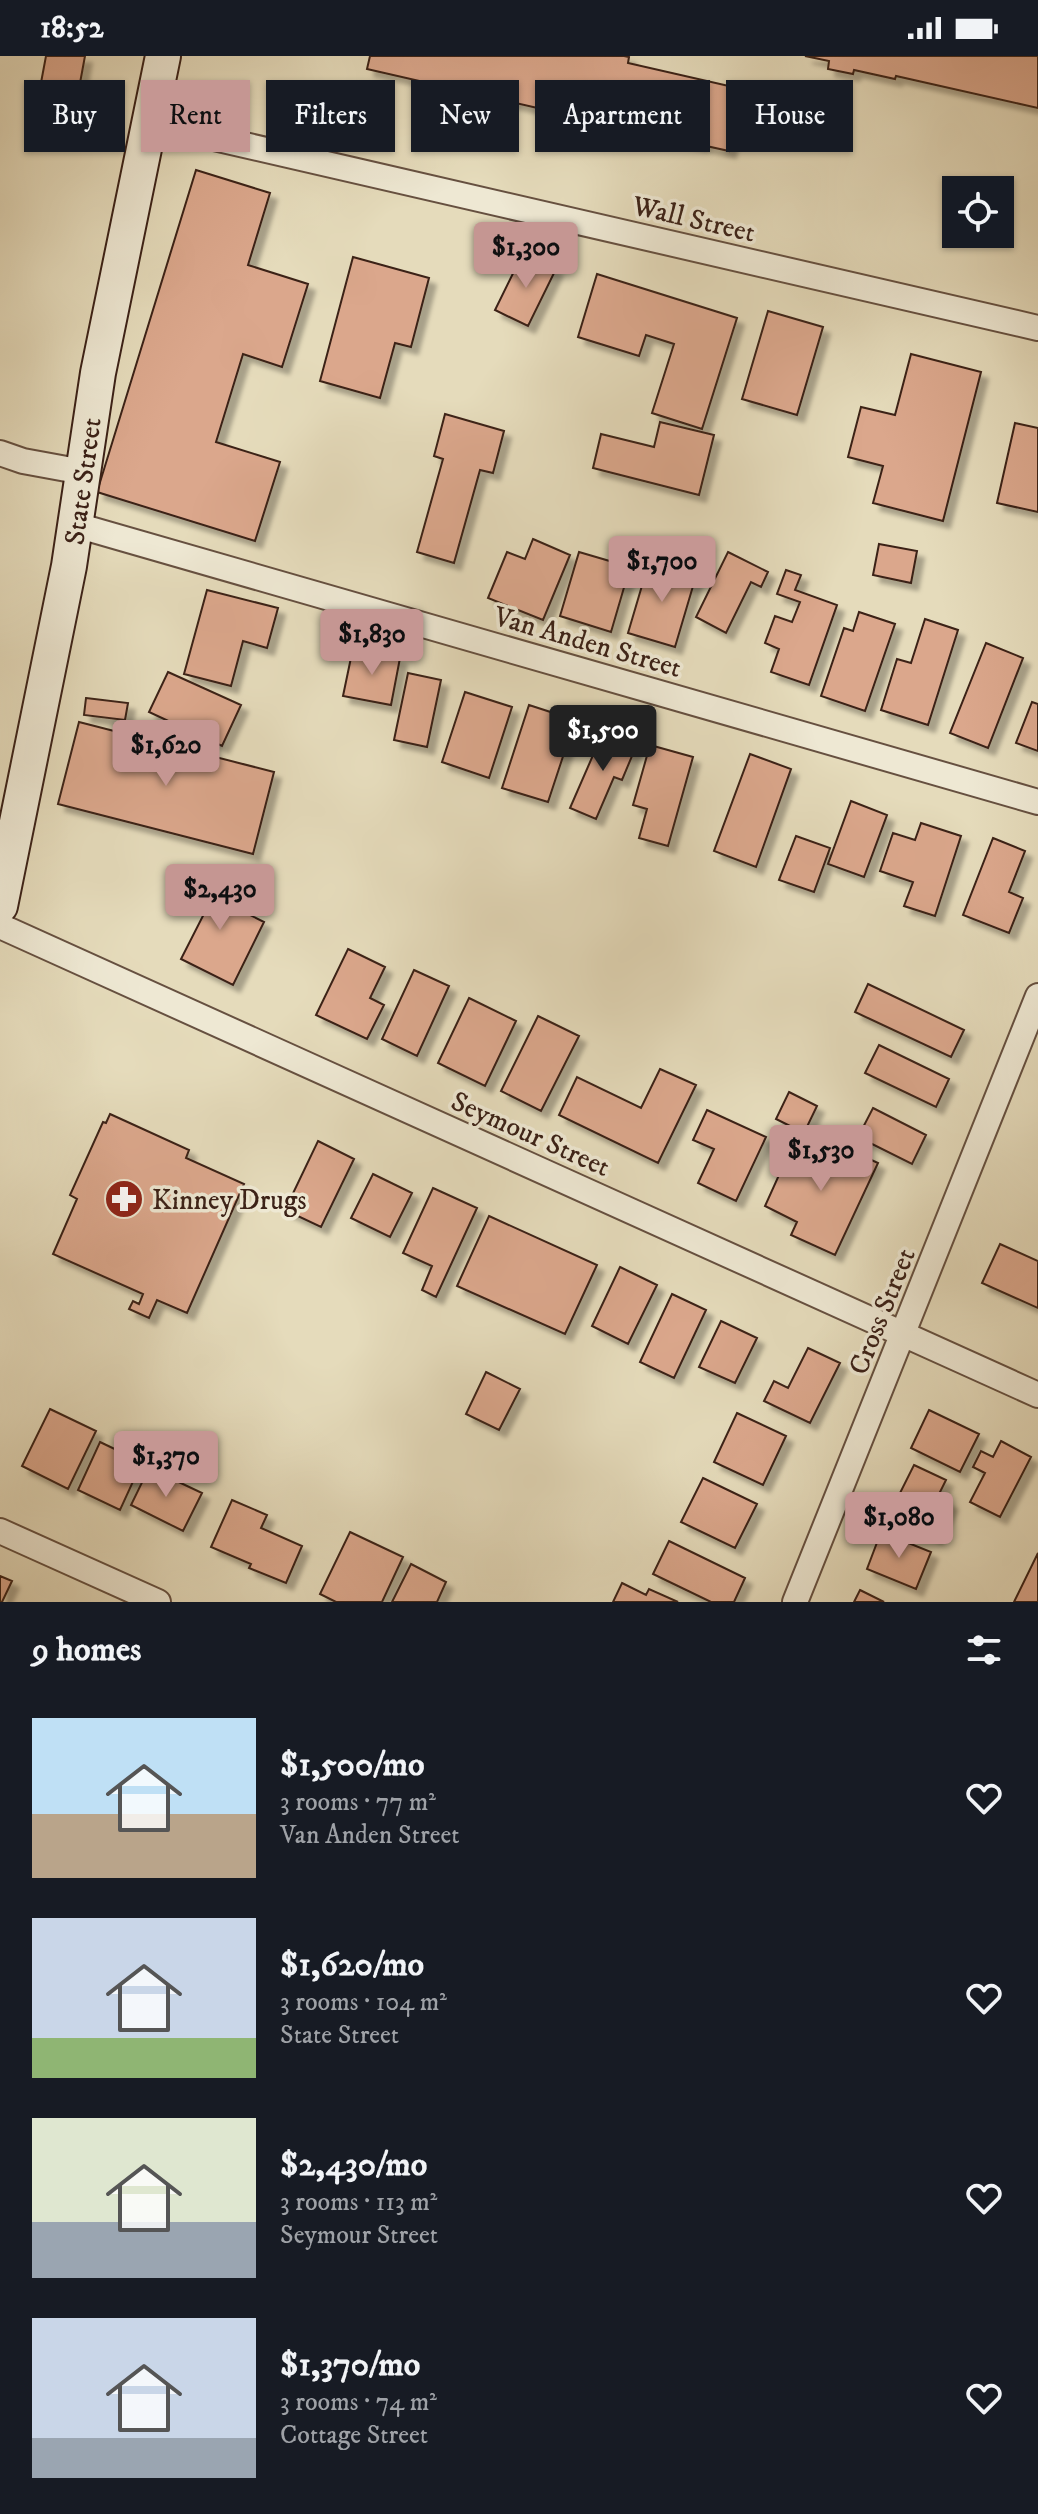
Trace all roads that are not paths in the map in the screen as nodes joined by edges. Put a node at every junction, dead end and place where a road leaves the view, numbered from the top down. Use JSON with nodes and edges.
{"nodes":[{"id":1,"x":163,"y":56,"type":"edge"},
{"id":2,"x":158,"y":80,"type":"edge"},
{"id":3,"x":250,"y":146,"type":"edge"},
{"id":4,"x":143,"y":152,"type":"edge"},
{"id":5,"x":1038,"y":328,"type":"edge"},
{"id":6,"x":0,"y":453,"type":"edge"},
{"id":7,"x":83,"y":472,"type":"junction"},
{"id":8,"x":76,"y":525,"type":"junction"},
{"id":9,"x":1038,"y":802,"type":"edge"},
{"id":10,"x":0,"y":906,"type":"edge"},
{"id":11,"x":0,"y":926,"type":"edge"},
{"id":12,"x":1038,"y":996,"type":"edge"},
{"id":13,"x":904,"y":1334,"type":"junction"},
{"id":14,"x":1038,"y":1395,"type":"edge"},
{"id":15,"x":0,"y":1531,"type":"edge"},
{"id":16,"x":158,"y":1602,"type":"edge"},
{"id":17,"x":795,"y":1602,"type":"edge"}],
"edges":[{"from":1,"to":2,"type":"main road","name":"State Street"},
{"from":3,"to":5,"type":"street","name":"Wall Street"},
{"from":4,"to":7,"type":"main road","name":"State Street"},
{"from":6,"to":7,"type":"street"},
{"from":7,"to":8,"type":"main road","name":"State Street"},
{"from":8,"to":9,"type":"street","name":"Van Anden Street"},
{"from":8,"to":10,"type":"main road","name":"State Street"},
{"from":11,"to":13,"type":"street","name":"Seymour Street"},
{"from":12,"to":13,"type":"street","name":"Cross Street"},
{"from":13,"to":14,"type":"street","name":"Seymour Street"},
{"from":13,"to":17,"type":"street","name":"Cross Street"},
{"from":15,"to":16,"type":"street"}]}
